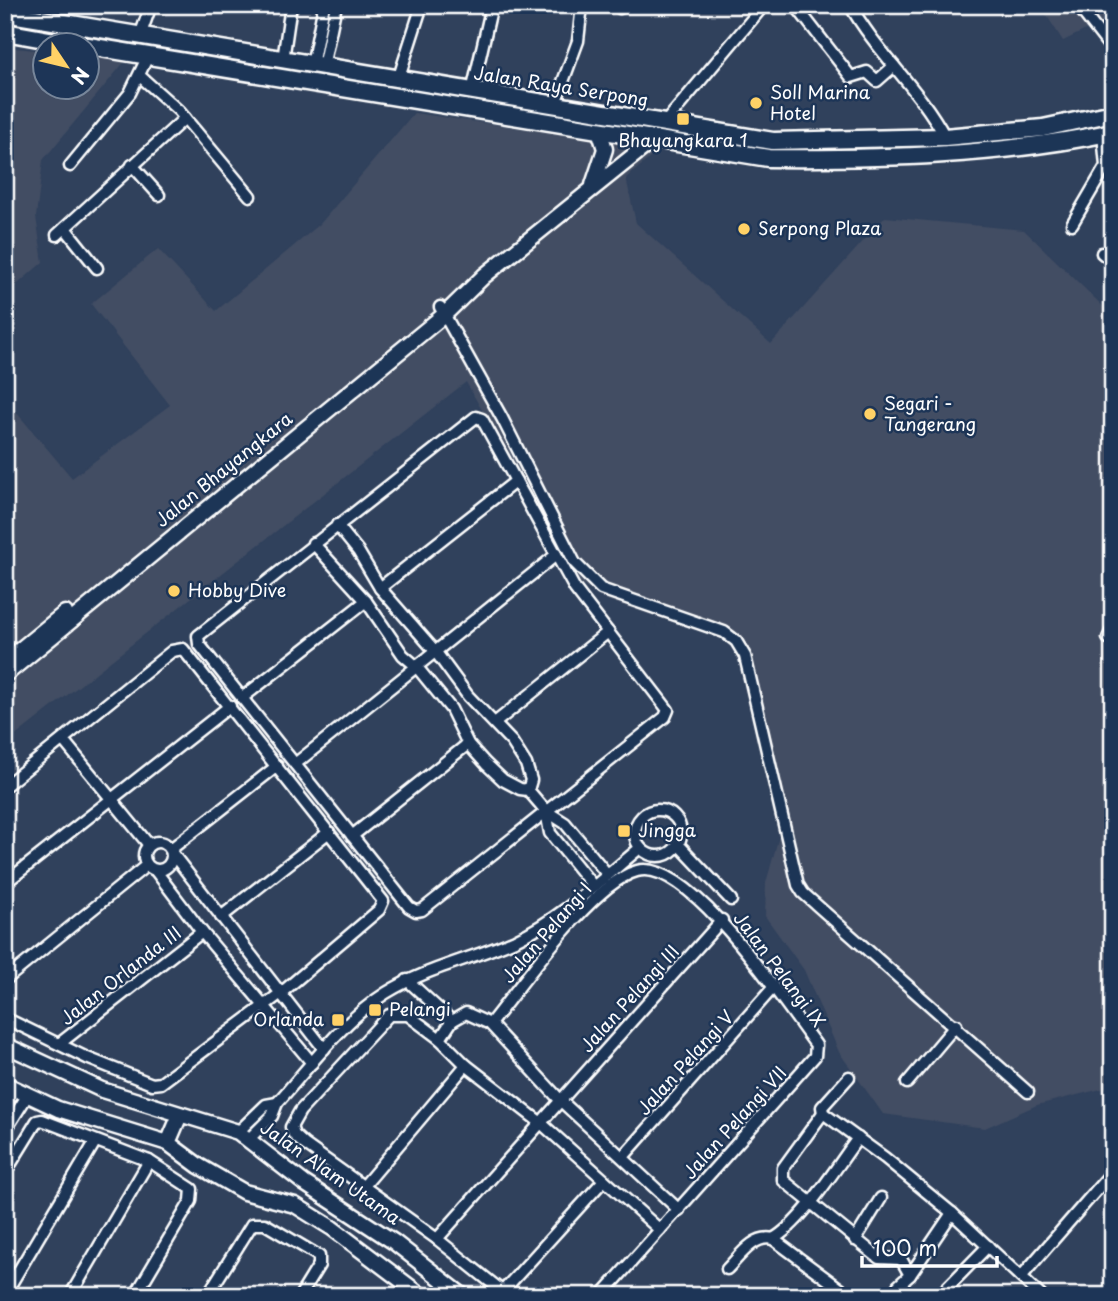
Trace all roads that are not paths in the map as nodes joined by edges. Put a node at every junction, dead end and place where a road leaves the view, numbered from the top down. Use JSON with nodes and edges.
{"nodes":[{"id":1,"x":151,"y":5,"type":"edge"},
{"id":2,"x":290,"y":5,"type":"edge"},
{"id":3,"x":324,"y":5,"type":"edge"},
{"id":4,"x":336,"y":5,"type":"edge"},
{"id":5,"x":422,"y":5,"type":"edge"},
{"id":6,"x":492,"y":5,"type":"edge"},
{"id":7,"x":582,"y":5,"type":"edge"},
{"id":8,"x":764,"y":5,"type":"edge"},
{"id":9,"x":795,"y":5,"type":"edge"},
{"id":10,"x":850,"y":5,"type":"edge"},
{"id":11,"x":1077,"y":5,"type":"edge"},
{"id":12,"x":5,"y":13,"type":"edge"},
{"id":13,"x":5,"y":32,"type":"edge"},
{"id":14,"x":140,"y":36,"type":"junction"},
{"id":15,"x":325,"y":36,"type":"junction"},
{"id":16,"x":32,"y":37,"type":"edge"},
{"id":17,"x":102,"y":49,"type":"edge"},
{"id":18,"x":1113,"y":51,"type":"edge"},
{"id":19,"x":148,"y":56,"type":"junction"},
{"id":20,"x":283,"y":60,"type":"junction"},
{"id":21,"x":318,"y":66,"type":"junction"},
{"id":22,"x":894,"y":66,"type":"junction"},
{"id":23,"x":141,"y":77,"type":"junction"},
{"id":24,"x":398,"y":80,"type":"junction"},
{"id":25,"x":472,"y":92,"type":"junction"},
{"id":26,"x":554,"y":106,"type":"junction"},
{"id":27,"x":1113,"y":113,"type":"edge"},
{"id":28,"x":185,"y":117,"type":"junction"},
{"id":29,"x":664,"y":124,"type":"junction"},
{"id":30,"x":598,"y":130,"type":"junction"},
{"id":31,"x":1108,"y":133,"type":"edge"},
{"id":32,"x":945,"y":136,"type":"junction"},
{"id":33,"x":653,"y":140,"type":"junction"},
{"id":34,"x":965,"y":143,"type":"junction"},
{"id":35,"x":132,"y":165,"type":"junction"},
{"id":36,"x":70,"y":166,"type":"dead end"},
{"id":37,"x":591,"y":189,"type":"junction"},
{"id":38,"x":159,"y":195,"type":"dead end"},
{"id":39,"x":250,"y":196,"type":"dead end"},
{"id":40,"x":1072,"y":224,"type":"dead end"},
{"id":41,"x":1102,"y":253,"type":"dead end"},
{"id":42,"x":1113,"y":262,"type":"edge"},
{"id":43,"x":97,"y":268,"type":"dead end"},
{"id":44,"x":442,"y":311,"type":"junction"},
{"id":45,"x":516,"y":481,"type":"junction"},
{"id":46,"x":337,"y":525,"type":"junction"},
{"id":47,"x":313,"y":543,"type":"junction"},
{"id":48,"x":556,"y":555,"type":"junction"},
{"id":49,"x":380,"y":588,"type":"junction"},
{"id":50,"x":366,"y":601,"type":"junction"},
{"id":51,"x":608,"y":632,"type":"junction"},
{"id":52,"x":435,"y":651,"type":"junction"},
{"id":53,"x":5,"y":662,"type":"edge"},
{"id":54,"x":416,"y":666,"type":"junction"},
{"id":55,"x":5,"y":675,"type":"edge"},
{"id":56,"x":242,"y":698,"type":"junction"},
{"id":57,"x":230,"y":706,"type":"junction"},
{"id":58,"x":496,"y":722,"type":"junction"},
{"id":59,"x":63,"y":740,"type":"junction"},
{"id":60,"x":468,"y":744,"type":"junction"},
{"id":61,"x":295,"y":764,"type":"junction"},
{"id":62,"x":277,"y":766,"type":"junction"},
{"id":63,"x":5,"y":786,"type":"edge"},
{"id":64,"x":528,"y":789,"type":"junction"},
{"id":65,"x":111,"y":799,"type":"junction"},
{"id":66,"x":546,"y":811,"type":"junction"},
{"id":67,"x":328,"y":832,"type":"junction"},
{"id":68,"x":352,"y":836,"type":"junction"},
{"id":69,"x":678,"y":844,"type":"junction"},
{"id":70,"x":149,"y":845,"type":"junction"},
{"id":71,"x":640,"y":848,"type":"junction"},
{"id":72,"x":172,"y":851,"type":"junction"},
{"id":73,"x":151,"y":868,"type":"junction"},
{"id":74,"x":635,"y":872,"type":"joint"},
{"id":75,"x":607,"y":874,"type":"junction"},
{"id":76,"x":5,"y":883,"type":"edge"},
{"id":77,"x":593,"y":886,"type":"junction"},
{"id":78,"x":731,"y":900,"type":"dead end"},
{"id":79,"x":221,"y":917,"type":"junction"},
{"id":80,"x":722,"y":920,"type":"junction"},
{"id":81,"x":202,"y":932,"type":"junction"},
{"id":82,"x":5,"y":980,"type":"edge"},
{"id":83,"x":407,"y":980,"type":"junction"},
{"id":84,"x":772,"y":989,"type":"junction"},
{"id":85,"x":281,"y":993,"type":"junction"},
{"id":86,"x":264,"y":1005,"type":"junction"},
{"id":87,"x":5,"y":1018,"type":"edge"},
{"id":88,"x":452,"y":1021,"type":"junction"},
{"id":89,"x":490,"y":1024,"type":"junction"},
{"id":90,"x":956,"y":1025,"type":"junction"},
{"id":91,"x":440,"y":1040,"type":"junction"},
{"id":92,"x":59,"y":1044,"type":"junction"},
{"id":93,"x":5,"y":1045,"type":"edge"},
{"id":94,"x":324,"y":1049,"type":"junction"},
{"id":95,"x":815,"y":1056,"type":"joint"},
{"id":96,"x":312,"y":1063,"type":"junction"},
{"id":97,"x":466,"y":1065,"type":"junction"},
{"id":98,"x":849,"y":1077,"type":"dead end"},
{"id":99,"x":907,"y":1083,"type":"dead end"},
{"id":100,"x":16,"y":1090,"type":"edge"},
{"id":101,"x":1028,"y":1092,"type":"dead end"},
{"id":102,"x":560,"y":1100,"type":"junction"},
{"id":103,"x":5,"y":1106,"type":"edge"},
{"id":104,"x":823,"y":1114,"type":"junction"},
{"id":105,"x":180,"y":1115,"type":"junction"},
{"id":106,"x":541,"y":1123,"type":"junction"},
{"id":107,"x":5,"y":1130,"type":"edge"},
{"id":108,"x":244,"y":1136,"type":"junction"},
{"id":109,"x":858,"y":1138,"type":"junction"},
{"id":110,"x":95,"y":1142,"type":"junction"},
{"id":111,"x":168,"y":1143,"type":"junction"},
{"id":112,"x":623,"y":1157,"type":"junction"},
{"id":113,"x":9,"y":1158,"type":"edge"},
{"id":114,"x":149,"y":1161,"type":"junction"},
{"id":115,"x":1112,"y":1172,"type":"edge"},
{"id":116,"x":5,"y":1173,"type":"edge"},
{"id":117,"x":604,"y":1180,"type":"junction"},
{"id":118,"x":304,"y":1183,"type":"junction"},
{"id":119,"x":363,"y":1187,"type":"junction"},
{"id":120,"x":881,"y":1198,"type":"dead end"},
{"id":121,"x":810,"y":1203,"type":"junction"},
{"id":122,"x":295,"y":1205,"type":"junction"},
{"id":123,"x":679,"y":1210,"type":"junction"},
{"id":124,"x":952,"y":1213,"type":"junction"},
{"id":125,"x":660,"y":1230,"type":"junction"},
{"id":126,"x":438,"y":1239,"type":"junction"},
{"id":127,"x":773,"y":1239,"type":"junction"},
{"id":128,"x":855,"y":1240,"type":"junction"},
{"id":129,"x":988,"y":1246,"type":"junction"},
{"id":130,"x":727,"y":1269,"type":"dead end"},
{"id":131,"x":910,"y":1275,"type":"junction"},
{"id":132,"x":1021,"y":1277,"type":"junction"},
{"id":133,"x":506,"y":1293,"type":"edge"},
{"id":134,"x":5,"y":1294,"type":"edge"},
{"id":135,"x":70,"y":1296,"type":"edge"},
{"id":136,"x":135,"y":1296,"type":"edge"},
{"id":137,"x":207,"y":1296,"type":"edge"},
{"id":138,"x":300,"y":1296,"type":"edge"},
{"id":139,"x":422,"y":1296,"type":"edge"},
{"id":140,"x":463,"y":1296,"type":"edge"},
{"id":141,"x":601,"y":1296,"type":"edge"},
{"id":142,"x":850,"y":1296,"type":"edge"},
{"id":143,"x":895,"y":1296,"type":"edge"},
{"id":144,"x":939,"y":1296,"type":"edge"},
{"id":145,"x":1041,"y":1296,"type":"edge"}],
"edges":[{"from":1,"to":14,"type":"street"},
{"from":2,"to":20,"type":"street"},
{"from":3,"to":15,"type":"street"},
{"from":4,"to":15,"type":"street"},
{"from":5,"to":24,"type":"street"},
{"from":6,"to":25,"type":"street"},
{"from":7,"to":26,"type":"street"},
{"from":8,"to":29,"type":"street"},
{"from":9,"to":22,"type":"street"},
{"from":10,"to":22,"type":"street"},
{"from":11,"to":18,"type":"street"},
{"from":12,"to":14,"type":"main road","name":"Jalan Raya Serpong"},
{"from":13,"to":16,"type":"main road","name":"Jalan Raya Serpong"},
{"from":14,"to":20,"type":"main road","name":"Jalan Raya Serpong"},
{"from":15,"to":21,"type":"street"},
{"from":17,"to":19,"type":"main road","name":"Jalan Raya Serpong"},
{"from":19,"to":23,"type":"street"},
{"from":19,"to":30,"type":"main road","name":"Jalan Raya Serpong"},
{"from":20,"to":21,"type":"main road","name":"Jalan Raya Serpong"},
{"from":21,"to":24,"type":"main road","name":"Jalan Raya Serpong"},
{"from":22,"to":32,"type":"street"},
{"from":23,"to":28,"type":"street"},
{"from":23,"to":36,"type":"street"},
{"from":24,"to":25,"type":"main road","name":"Jalan Raya Serpong"},
{"from":25,"to":26,"type":"main road","name":"Jalan Raya Serpong"},
{"from":26,"to":29,"type":"main road","name":"Jalan Raya Serpong"},
{"from":27,"to":34,"type":"main road","name":"Jalan Raya Serpong"},
{"from":28,"to":35,"type":"street"},
{"from":28,"to":39,"type":"street"},
{"from":29,"to":32,"type":"main road","name":"Jalan Raya Serpong"},
{"from":30,"to":33,"type":"main road","name":"Jalan Raya Serpong"},
{"from":30,"to":37,"type":"main road"},
{"from":31,"to":34,"type":"main road","name":"Jalan Raya Serpong"},
{"from":31,"to":40,"type":"street"},
{"from":32,"to":34,"type":"main road","name":"Jalan Raya Serpong"},
{"from":33,"to":34,"type":"main road","name":"Jalan Raya Serpong"},
{"from":33,"to":37,"type":"main road","name":"Jalan Bhayangkara"},
{"from":35,"to":38,"type":"street"},
{"from":35,"to":43,"type":"street"},
{"from":37,"to":44,"type":"main road","name":"Jalan Bhayangkara"},
{"from":41,"to":42,"type":"street"},
{"from":44,"to":53,"type":"main road","name":"Jalan Bhayangkara"},
{"from":44,"to":55,"type":"main road","name":"Jalan Bhayangkara"},
{"from":44,"to":90,"type":"street"},
{"from":45,"to":46,"type":"street"},
{"from":45,"to":48,"type":"street"},
{"from":45,"to":49,"type":"street"},
{"from":46,"to":47,"type":"street"},
{"from":46,"to":49,"type":"street"},
{"from":47,"to":50,"type":"street"},
{"from":47,"to":56,"type":"street"},
{"from":48,"to":51,"type":"street"},
{"from":48,"to":52,"type":"street"},
{"from":49,"to":52,"type":"street"},
{"from":50,"to":54,"type":"street"},
{"from":50,"to":56,"type":"street"},
{"from":51,"to":58,"type":"street"},
{"from":51,"to":66,"type":"street"},
{"from":52,"to":54,"type":"street"},
{"from":52,"to":58,"type":"street"},
{"from":54,"to":60,"type":"street"},
{"from":54,"to":61,"type":"street"},
{"from":56,"to":61,"type":"street"},
{"from":57,"to":59,"type":"street"},
{"from":57,"to":62,"type":"street"},
{"from":57,"to":65,"type":"street"},
{"from":58,"to":64,"type":"street"},
{"from":59,"to":63,"type":"street"},
{"from":59,"to":65,"type":"street"},
{"from":60,"to":64,"type":"street"},
{"from":60,"to":68,"type":"street"},
{"from":61,"to":68,"type":"street"},
{"from":62,"to":67,"type":"street"},
{"from":62,"to":72,"type":"street"},
{"from":64,"to":66,"type":"street"},
{"from":65,"to":70,"type":"street"},
{"from":65,"to":76,"type":"street"},
{"from":66,"to":68,"type":"street"},
{"from":66,"to":75,"type":"street"},
{"from":66,"to":77,"type":"street"},
{"from":67,"to":79,"type":"street"},
{"from":67,"to":85,"type":"street"},
{"from":69,"to":71,"type":"street"},
{"from":69,"to":71,"type":"street"},
{"from":69,"to":78,"type":"street"},
{"from":70,"to":72,"type":"street"},
{"from":70,"to":73,"type":"street"},
{"from":71,"to":75,"type":"street"},
{"from":72,"to":73,"type":"street"},
{"from":72,"to":79,"type":"street"},
{"from":73,"to":81,"type":"street"},
{"from":73,"to":82,"type":"street"},
{"from":74,"to":80,"type":"street","name":"Jalan Pelangi IX"},
{"from":74,"to":89,"type":"street","name":"Jalan Pelangi I"},
{"from":75,"to":77,"type":"street"},
{"from":77,"to":83,"type":"street"},
{"from":79,"to":85,"type":"street"},
{"from":80,"to":84,"type":"street","name":"Jalan Pelangi IX"},
{"from":80,"to":102,"type":"street","name":"Jalan Pelangi III"},
{"from":81,"to":86,"type":"street"},
{"from":81,"to":92,"type":"street","name":"Jalan Orlanda III"},
{"from":83,"to":88,"type":"street"},
{"from":83,"to":94,"type":"street"},
{"from":84,"to":95,"type":"street","name":"Jalan Pelangi IX"},
{"from":84,"to":112,"type":"street","name":"Jalan Pelangi V"},
{"from":85,"to":86,"type":"street"},
{"from":85,"to":94,"type":"street"},
{"from":86,"to":92,"type":"street"},
{"from":86,"to":96,"type":"street"},
{"from":87,"to":92,"type":"street"},
{"from":88,"to":89,"type":"street"},
{"from":88,"to":91,"type":"street"},
{"from":89,"to":102,"type":"street"},
{"from":90,"to":99,"type":"street"},
{"from":90,"to":101,"type":"street"},
{"from":91,"to":97,"type":"street"},
{"from":91,"to":119,"type":"street"},
{"from":93,"to":105,"type":"main road","name":"Jalan Alam Utama"},
{"from":94,"to":96,"type":"street"},
{"from":95,"to":123,"type":"street","name":"Jalan Pelangi VII"},
{"from":96,"to":108,"type":"street"},
{"from":97,"to":106,"type":"street"},
{"from":97,"to":119,"type":"street"},
{"from":98,"to":104,"type":"street"},
{"from":100,"to":103,"type":"street"},
{"from":100,"to":107,"type":"street"},
{"from":100,"to":111,"type":"main road"},
{"from":102,"to":106,"type":"street","name":"Jalan Pelangi III"},
{"from":102,"to":112,"type":"street"},
{"from":104,"to":109,"type":"street"},
{"from":104,"to":121,"type":"street"},
{"from":105,"to":108,"type":"main road","name":"Jalan Alam Utama"},
{"from":105,"to":111,"type":"main road"},
{"from":106,"to":117,"type":"street"},
{"from":106,"to":126,"type":"street","name":"Jalan Pelangi III"},
{"from":108,"to":118,"type":"main road","name":"Jalan Alam Utama"},
{"from":109,"to":121,"type":"street"},
{"from":109,"to":124,"type":"street"},
{"from":110,"to":113,"type":"street"},
{"from":110,"to":114,"type":"street"},
{"from":110,"to":134,"type":"street"},
{"from":111,"to":122,"type":"main road"},
{"from":112,"to":123,"type":"street"},
{"from":113,"to":116,"type":"street"},
{"from":114,"to":135,"type":"street"},
{"from":114,"to":136,"type":"street"},
{"from":115,"to":132,"type":"street"},
{"from":117,"to":125,"type":"street"},
{"from":117,"to":133,"type":"street"},
{"from":118,"to":122,"type":"main road"},
{"from":118,"to":140,"type":"main road","name":"Jalan Alam Utama"},
{"from":119,"to":126,"type":"street"},
{"from":120,"to":128,"type":"street"},
{"from":121,"to":127,"type":"street"},
{"from":121,"to":128,"type":"street"},
{"from":122,"to":139,"type":"main road"},
{"from":123,"to":125,"type":"street","name":"Jalan Pelangi VII"},
{"from":124,"to":129,"type":"street"},
{"from":124,"to":131,"type":"street"},
{"from":125,"to":141,"type":"street","name":"Jalan Pelangi VII"},
{"from":126,"to":133,"type":"street"},
{"from":127,"to":130,"type":"street"},
{"from":127,"to":142,"type":"street"},
{"from":128,"to":131,"type":"street"},
{"from":129,"to":132,"type":"street"},
{"from":129,"to":144,"type":"street"},
{"from":131,"to":143,"type":"street"},
{"from":132,"to":145,"type":"street"},
{"from":137,"to":138,"type":"street"}]}
